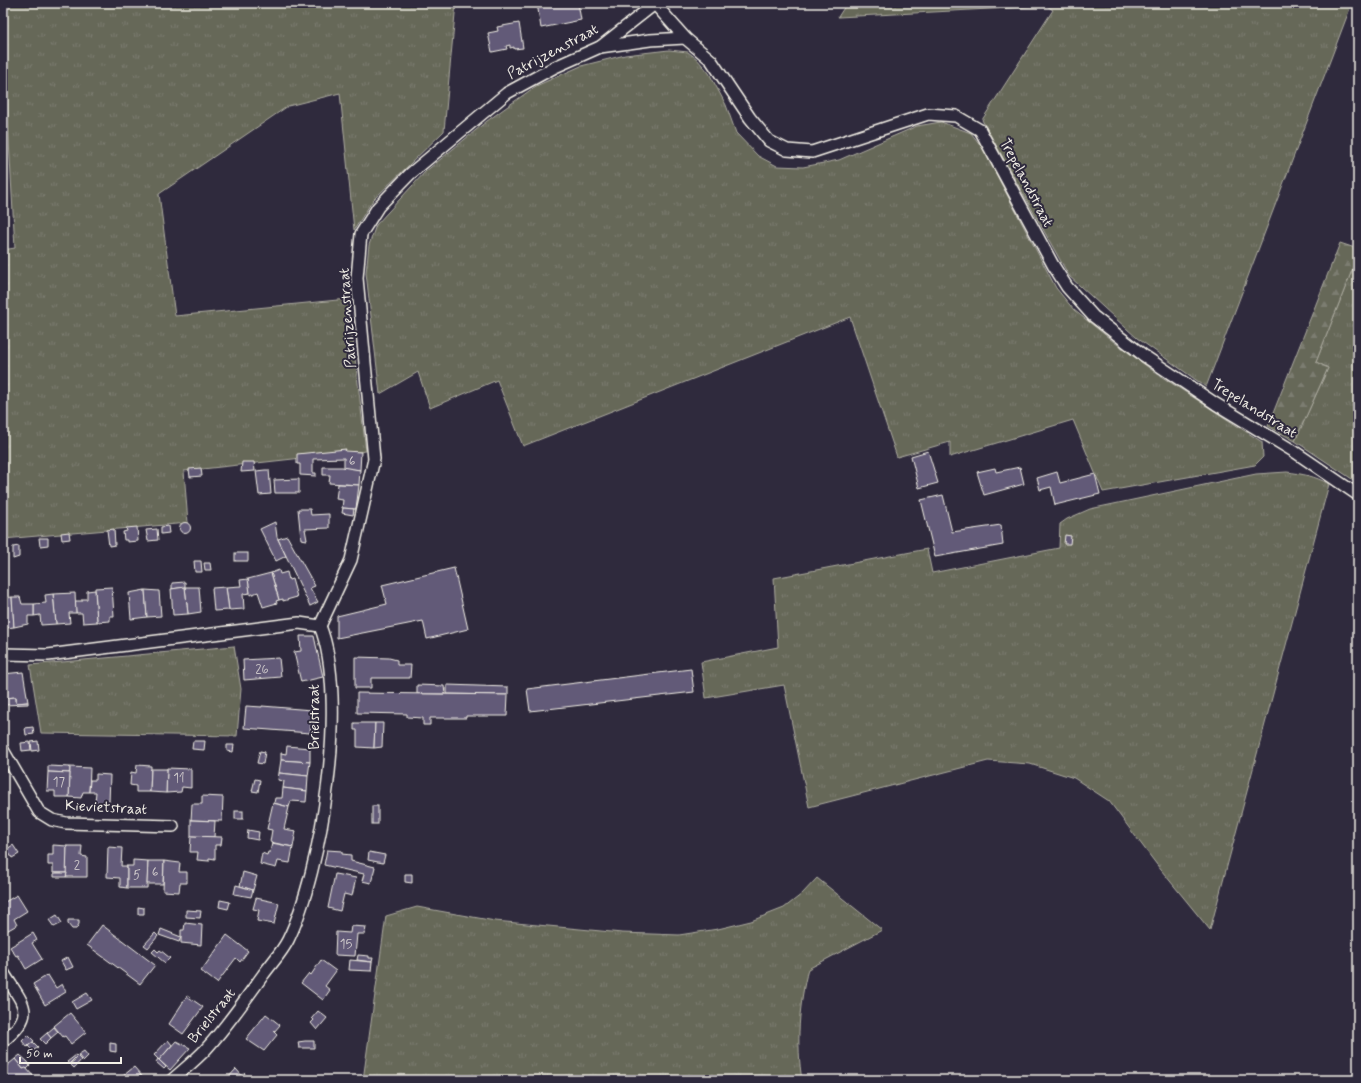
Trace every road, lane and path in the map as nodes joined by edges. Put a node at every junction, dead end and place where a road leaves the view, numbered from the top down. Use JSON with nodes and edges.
{"nodes":[{"id":1,"x":656,"y":4,"type":"edge"},
{"id":2,"x":685,"y":38,"type":"junction"},
{"id":3,"x":600,"y":47,"type":"junction"},
{"id":4,"x":1358,"y":495,"type":"edge"},
{"id":5,"x":320,"y":626,"type":"junction"},
{"id":6,"x":3,"y":654,"type":"edge"},
{"id":7,"x":3,"y":750,"type":"edge"},
{"id":8,"x":173,"y":826,"type":"dead end"},
{"id":9,"x":3,"y":972,"type":"edge"},
{"id":10,"x":3,"y":1041,"type":"edge"},
{"id":11,"x":172,"y":1080,"type":"edge"}],
"edges":[{"from":1,"to":2,"type":"street","name":"Trepelandstraat"},
{"from":1,"to":3,"type":"street","name":"Patrijzenstraat"},
{"from":2,"to":3,"type":"street"},
{"from":2,"to":4,"type":"street","name":"Trepelandstraat"},
{"from":3,"to":5,"type":"street","name":"Patrijzenstraat"},
{"from":5,"to":6,"type":"street"},
{"from":5,"to":11,"type":"street","name":"Brielstraat"},
{"from":7,"to":8,"type":"street","name":"Kievietstraat"},
{"from":9,"to":10,"type":"street"}]}
